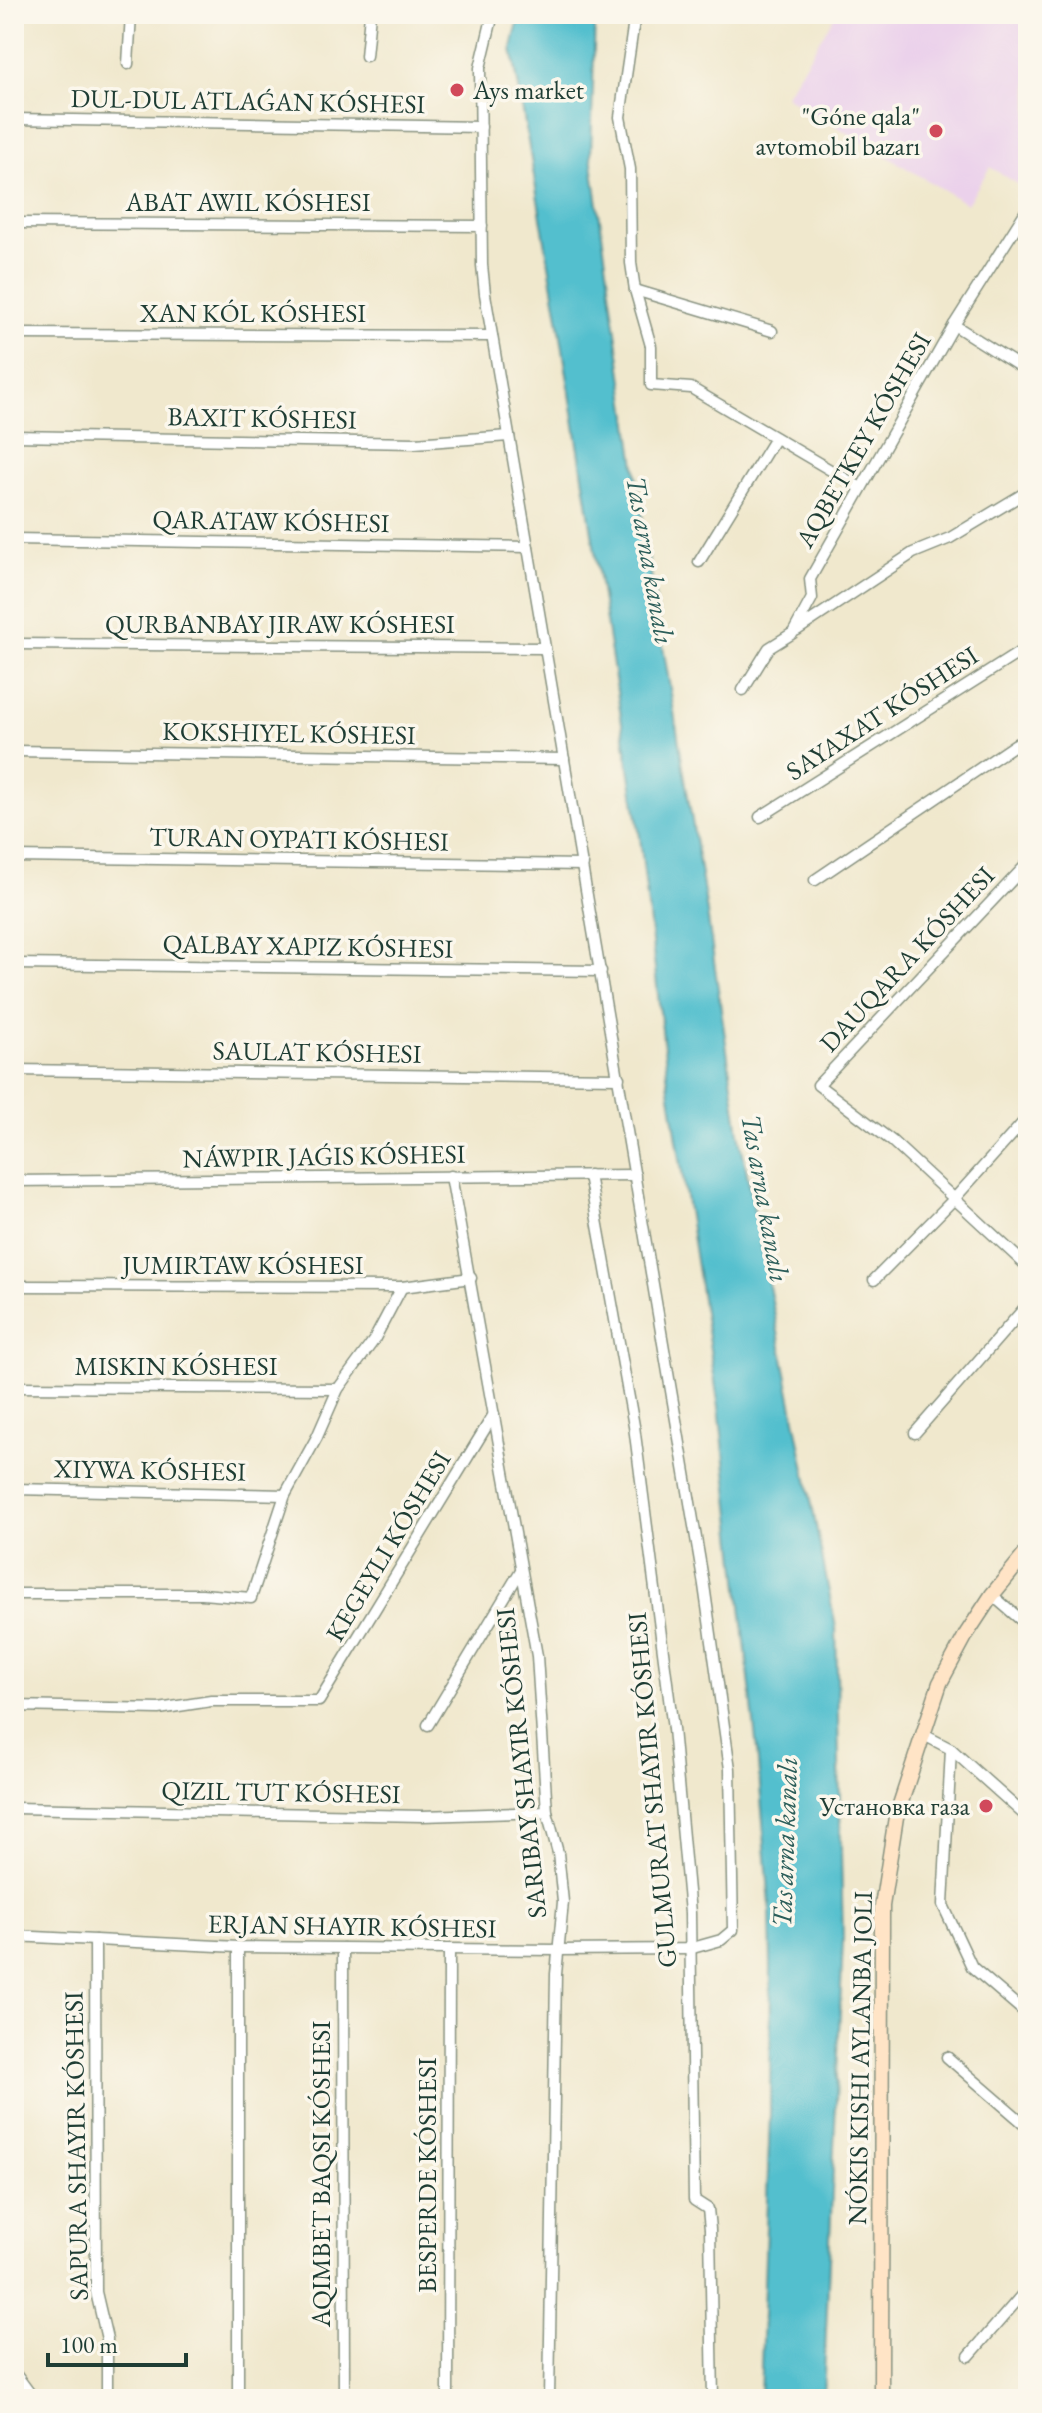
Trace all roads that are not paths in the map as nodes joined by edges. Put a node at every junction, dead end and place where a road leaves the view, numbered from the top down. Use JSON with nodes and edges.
{"nodes":[{"id":1,"x":131,"y":14,"type":"edge"},
{"id":2,"x":370,"y":14,"type":"edge"},
{"id":3,"x":493,"y":14,"type":"edge"},
{"id":4,"x":635,"y":14,"type":"edge"},
{"id":5,"x":366,"y":56,"type":"dead end"},
{"id":6,"x":128,"y":64,"type":"dead end"},
{"id":7,"x":14,"y":119,"type":"edge"},
{"id":8,"x":481,"y":127,"type":"junction"},
{"id":9,"x":1028,"y":208,"type":"edge"},
{"id":10,"x":14,"y":223,"type":"edge"},
{"id":11,"x":482,"y":226,"type":"junction"},
{"id":12,"x":635,"y":290,"type":"junction"},
{"id":13,"x":954,"y":325,"type":"junction"},
{"id":14,"x":772,"y":331,"type":"dead end"},
{"id":15,"x":14,"y":334,"type":"edge"},
{"id":16,"x":492,"y":336,"type":"junction"},
{"id":17,"x":1028,"y":375,"type":"edge"},
{"id":18,"x":14,"y":436,"type":"edge"},
{"id":19,"x":509,"y":436,"type":"junction"},
{"id":20,"x":775,"y":438,"type":"junction"},
{"id":21,"x":861,"y":488,"type":"junction"},
{"id":22,"x":1028,"y":491,"type":"edge"},
{"id":23,"x":14,"y":539,"type":"edge"},
{"id":24,"x":528,"y":547,"type":"junction"},
{"id":25,"x":699,"y":562,"type":"dead end"},
{"id":26,"x":793,"y":633,"type":"junction"},
{"id":27,"x":14,"y":644,"type":"edge"},
{"id":28,"x":1028,"y":647,"type":"edge"},
{"id":29,"x":545,"y":648,"type":"junction"},
{"id":30,"x":743,"y":690,"type":"dead end"},
{"id":31,"x":1027,"y":741,"type":"edge"},
{"id":32,"x":14,"y":751,"type":"edge"},
{"id":33,"x":564,"y":759,"type":"junction"},
{"id":34,"x":760,"y":817,"type":"dead end"},
{"id":35,"x":14,"y":857,"type":"edge"},
{"id":36,"x":1028,"y":863,"type":"edge"},
{"id":37,"x":583,"y":865,"type":"junction"},
{"id":38,"x":815,"y":880,"type":"dead end"},
{"id":39,"x":14,"y":964,"type":"edge"},
{"id":40,"x":601,"y":971,"type":"junction"},
{"id":41,"x":14,"y":1070,"type":"edge"},
{"id":42,"x":619,"y":1078,"type":"junction"},
{"id":43,"x":1028,"y":1117,"type":"edge"},
{"id":44,"x":589,"y":1175,"type":"junction"},
{"id":45,"x":635,"y":1175,"type":"junction"},
{"id":46,"x":451,"y":1176,"type":"junction"},
{"id":47,"x":14,"y":1181,"type":"edge"},
{"id":48,"x":954,"y":1199,"type":"junction"},
{"id":49,"x":1028,"y":1267,"type":"edge"},
{"id":50,"x":471,"y":1278,"type":"junction"},
{"id":51,"x":874,"y":1280,"type":"dead end"},
{"id":52,"x":14,"y":1286,"type":"edge"},
{"id":53,"x":402,"y":1287,"type":"junction"},
{"id":54,"x":1028,"y":1304,"type":"edge"},
{"id":55,"x":14,"y":1387,"type":"edge"},
{"id":56,"x":338,"y":1389,"type":"junction"},
{"id":57,"x":494,"y":1414,"type":"junction"},
{"id":58,"x":915,"y":1433,"type":"dead end"},
{"id":59,"x":14,"y":1489,"type":"edge"},
{"id":60,"x":285,"y":1495,"type":"junction"},
{"id":61,"x":1028,"y":1551,"type":"edge"},
{"id":62,"x":521,"y":1570,"type":"junction"},
{"id":63,"x":14,"y":1594,"type":"edge"},
{"id":64,"x":992,"y":1595,"type":"junction"},
{"id":65,"x":1028,"y":1626,"type":"edge"},
{"id":66,"x":14,"y":1706,"type":"edge"},
{"id":67,"x":428,"y":1725,"type":"dead end"},
{"id":68,"x":922,"y":1734,"type":"junction"},
{"id":69,"x":951,"y":1749,"type":"junction"},
{"id":70,"x":14,"y":1808,"type":"edge"},
{"id":71,"x":547,"y":1812,"type":"junction"},
{"id":72,"x":1028,"y":1818,"type":"edge"},
{"id":73,"x":14,"y":1936,"type":"edge"},
{"id":74,"x":95,"y":1940,"type":"junction"},
{"id":75,"x":238,"y":1947,"type":"junction"},
{"id":76,"x":343,"y":1948,"type":"junction"},
{"id":77,"x":689,"y":1949,"type":"junction"},
{"id":78,"x":558,"y":1950,"type":"junction"},
{"id":79,"x":449,"y":1951,"type":"junction"},
{"id":80,"x":1028,"y":2015,"type":"edge"},
{"id":81,"x":947,"y":2057,"type":"dead end"},
{"id":82,"x":1028,"y":2127,"type":"edge"},
{"id":83,"x":1028,"y":2288,"type":"edge"},
{"id":84,"x":969,"y":2356,"type":"dead end"},
{"id":85,"x":14,"y":2372,"type":"edge"},
{"id":86,"x":34,"y":2399,"type":"edge"},
{"id":87,"x":107,"y":2399,"type":"edge"},
{"id":88,"x":238,"y":2399,"type":"edge"},
{"id":89,"x":344,"y":2399,"type":"edge"},
{"id":90,"x":448,"y":2399,"type":"edge"},
{"id":91,"x":549,"y":2399,"type":"edge"},
{"id":92,"x":713,"y":2399,"type":"edge"},
{"id":93,"x":881,"y":2399,"type":"edge"}],
"edges":[{"from":1,"to":6,"type":"street"},
{"from":2,"to":5,"type":"street"},
{"from":3,"to":8,"type":"street"},
{"from":4,"to":12,"type":"street"},
{"from":7,"to":8,"type":"street","name":"DUL-DUL ATLAǴAN KÓSHESI"},
{"from":8,"to":11,"type":"street"},
{"from":9,"to":13,"type":"street","name":"AQBETKEY KÓSHESI"},
{"from":10,"to":11,"type":"street"},
{"from":11,"to":16,"type":"street"},
{"from":12,"to":14,"type":"street"},
{"from":12,"to":20,"type":"street"},
{"from":13,"to":17,"type":"street"},
{"from":13,"to":21,"type":"street","name":"AQBETKEY KÓSHESI"},
{"from":15,"to":16,"type":"street","name":"XAN KÓL KÓSHESI"},
{"from":16,"to":19,"type":"street"},
{"from":18,"to":19,"type":"street"},
{"from":19,"to":24,"type":"street"},
{"from":20,"to":21,"type":"street"},
{"from":20,"to":25,"type":"street"},
{"from":21,"to":26,"type":"street","name":"AQBETKEY KÓSHESI"},
{"from":22,"to":26,"type":"street"},
{"from":23,"to":24,"type":"street","name":"QARATAW KÓSHESI"},
{"from":24,"to":29,"type":"street"},
{"from":26,"to":30,"type":"street","name":"AQBETKEY KÓSHESI"},
{"from":27,"to":29,"type":"street"},
{"from":28,"to":34,"type":"street","name":"SAYAXAT KÓSHESI"},
{"from":29,"to":33,"type":"street"},
{"from":31,"to":38,"type":"street"},
{"from":32,"to":33,"type":"street","name":"KOKSHIYEL KÓSHESI"},
{"from":33,"to":37,"type":"street"},
{"from":35,"to":37,"type":"street"},
{"from":36,"to":48,"type":"street","name":"DAUQARA KÓSHESI"},
{"from":37,"to":40,"type":"street"},
{"from":39,"to":40,"type":"street"},
{"from":40,"to":42,"type":"street"},
{"from":41,"to":42,"type":"street","name":"SAULAT KÓSHESI"},
{"from":42,"to":45,"type":"street"},
{"from":43,"to":48,"type":"street"},
{"from":44,"to":45,"type":"street"},
{"from":44,"to":46,"type":"street"},
{"from":44,"to":77,"type":"street"},
{"from":45,"to":77,"type":"street"},
{"from":46,"to":47,"type":"street"},
{"from":46,"to":50,"type":"street"},
{"from":48,"to":49,"type":"street"},
{"from":48,"to":51,"type":"street"},
{"from":50,"to":53,"type":"street"},
{"from":50,"to":57,"type":"street"},
{"from":52,"to":53,"type":"street"},
{"from":53,"to":56,"type":"street"},
{"from":54,"to":58,"type":"street"},
{"from":55,"to":56,"type":"street","name":"MISKIN KÓSHESI"},
{"from":56,"to":60,"type":"street"},
{"from":57,"to":62,"type":"street"},
{"from":57,"to":66,"type":"street","name":"KEGEYLI KÓSHESI"},
{"from":59,"to":60,"type":"street","name":"XIYWA KÓSHESI"},
{"from":60,"to":63,"type":"street"},
{"from":61,"to":64,"type":"main road"},
{"from":62,"to":67,"type":"street"},
{"from":62,"to":71,"type":"street"},
{"from":64,"to":65,"type":"street"},
{"from":64,"to":68,"type":"main road"},
{"from":68,"to":69,"type":"street"},
{"from":68,"to":93,"type":"main road"},
{"from":69,"to":72,"type":"street"},
{"from":69,"to":80,"type":"street"},
{"from":70,"to":71,"type":"street"},
{"from":71,"to":78,"type":"street"},
{"from":73,"to":74,"type":"street"},
{"from":74,"to":75,"type":"street"},
{"from":74,"to":87,"type":"street"},
{"from":75,"to":76,"type":"street"},
{"from":75,"to":88,"type":"street"},
{"from":76,"to":79,"type":"street"},
{"from":76,"to":89,"type":"street"},
{"from":77,"to":78,"type":"street"},
{"from":77,"to":92,"type":"street"},
{"from":78,"to":79,"type":"street"},
{"from":78,"to":91,"type":"street"},
{"from":79,"to":90,"type":"street","name":"BESPERDE KÓSHESI"},
{"from":81,"to":82,"type":"street"},
{"from":83,"to":84,"type":"street"},
{"from":85,"to":86,"type":"street"}]}
